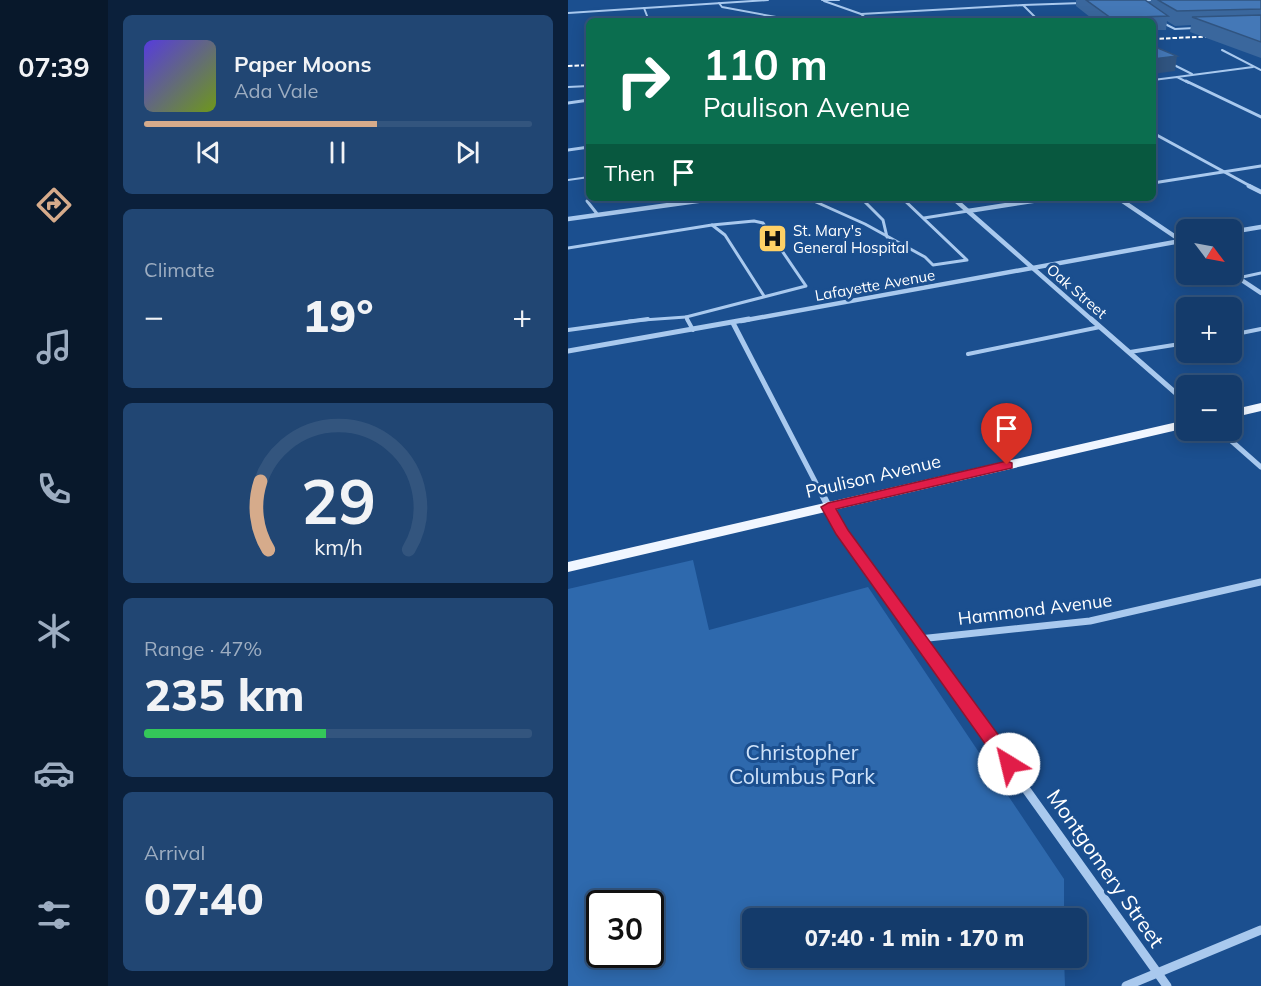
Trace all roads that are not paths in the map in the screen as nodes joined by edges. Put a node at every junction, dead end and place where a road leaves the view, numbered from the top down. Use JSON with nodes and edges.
{"nodes":[{"id":1,"x":768,"y":0,"type":"edge"},
{"id":2,"x":823,"y":0,"type":"edge"},
{"id":3,"x":839,"y":0,"type":"edge"},
{"id":4,"x":1153,"y":0,"type":"edge"},
{"id":5,"x":1130,"y":1,"type":"edge"},
{"id":6,"x":719,"y":3,"type":"junction"},
{"id":7,"x":1082,"y":3,"type":"dead end"},
{"id":8,"x":1155,"y":4,"type":"edge"},
{"id":9,"x":1023,"y":5,"type":"junction"},
{"id":10,"x":1141,"y":6,"type":"edge"},
{"id":11,"x":644,"y":8,"type":"junction"},
{"id":12,"x":568,"y":13,"type":"edge"},
{"id":13,"x":861,"y":14,"type":"junction"},
{"id":14,"x":776,"y":17,"type":"dead end"},
{"id":15,"x":648,"y":18,"type":"edge"},
{"id":16,"x":866,"y":18,"type":"edge"},
{"id":17,"x":1036,"y":18,"type":"edge"},
{"id":18,"x":1159,"y":21,"type":"edge"},
{"id":19,"x":1204,"y":28,"type":"edge"},
{"id":20,"x":1222,"y":50,"type":"edge"},
{"id":21,"x":1169,"y":62,"type":"edge"},
{"id":22,"x":1253,"y":67,"type":"junction"},
{"id":23,"x":1261,"y":70,"type":"edge"},
{"id":24,"x":1194,"y":75,"type":"junction"},
{"id":25,"x":1177,"y":77,"type":"junction"},
{"id":26,"x":1156,"y":80,"type":"edge"},
{"id":27,"x":586,"y":86,"type":"edge"},
{"id":28,"x":568,"y":87,"type":"edge"},
{"id":29,"x":586,"y":100,"type":"edge"},
{"id":30,"x":568,"y":103,"type":"edge"},
{"id":31,"x":1261,"y":117,"type":"edge"},
{"id":32,"x":1156,"y":135,"type":"edge"},
{"id":33,"x":586,"y":147,"type":"edge"},
{"id":34,"x":568,"y":150,"type":"edge"},
{"id":35,"x":1261,"y":166,"type":"edge"},
{"id":36,"x":1224,"y":172,"type":"junction"},
{"id":37,"x":586,"y":177,"type":"edge"},
{"id":38,"x":568,"y":180,"type":"edge"},
{"id":39,"x":1156,"y":183,"type":"edge"},
{"id":40,"x":1261,"y":192,"type":"edge"},
{"id":41,"x":587,"y":201,"type":"dead end"},
{"id":42,"x":696,"y":201,"type":"edge"},
{"id":43,"x":816,"y":201,"type":"edge"},
{"id":44,"x":864,"y":201,"type":"edge"},
{"id":45,"x":905,"y":201,"type":"edge"},
{"id":46,"x":956,"y":201,"type":"edge"},
{"id":47,"x":1033,"y":201,"type":"edge"},
{"id":48,"x":1123,"y":201,"type":"edge"},
{"id":49,"x":968,"y":211,"type":"junction"},
{"id":50,"x":598,"y":214,"type":"junction"},
{"id":51,"x":924,"y":218,"type":"junction"},
{"id":52,"x":568,"y":219,"type":"edge"},
{"id":53,"x":712,"y":225,"type":"junction"},
{"id":54,"x":1261,"y":227,"type":"edge"},
{"id":55,"x":1242,"y":230,"type":"edge"},
{"id":56,"x":1176,"y":236,"type":"edge"},
{"id":57,"x":887,"y":237,"type":"junction"},
{"id":58,"x":1176,"y":242,"type":"edge"},
{"id":59,"x":568,"y":248,"type":"edge"},
{"id":60,"x":1032,"y":268,"type":"junction"},
{"id":61,"x":1261,"y":273,"type":"edge"},
{"id":62,"x":1242,"y":277,"type":"edge"},
{"id":63,"x":1242,"y":281,"type":"edge"},
{"id":64,"x":1261,"y":285,"type":"edge"},
{"id":65,"x":1251,"y":287,"type":"junction"},
{"id":66,"x":1261,"y":293,"type":"edge"},
{"id":67,"x":764,"y":296,"type":"junction"},
{"id":68,"x":686,"y":317,"type":"junction"},
{"id":69,"x":733,"y":322,"type":"junction"},
{"id":70,"x":1100,"y":327,"type":"junction"},
{"id":71,"x":1261,"y":329,"type":"edge"},
{"id":72,"x":568,"y":330,"type":"edge"},
{"id":73,"x":693,"y":330,"type":"junction"},
{"id":74,"x":1242,"y":333,"type":"edge"},
{"id":75,"x":1176,"y":345,"type":"edge"},
{"id":76,"x":568,"y":351,"type":"edge"},
{"id":77,"x":1130,"y":352,"type":"junction"},
{"id":78,"x":968,"y":354,"type":"dead end"},
{"id":79,"x":1176,"y":393,"type":"edge"},
{"id":80,"x":1261,"y":407,"type":"edge"},
{"id":81,"x":1242,"y":411,"type":"edge"},
{"id":82,"x":1176,"y":426,"type":"edge"},
{"id":83,"x":1231,"y":441,"type":"edge"},
{"id":84,"x":1261,"y":467,"type":"edge"},
{"id":85,"x":828,"y":507,"type":"junction"},
{"id":86,"x":568,"y":567,"type":"edge"},
{"id":87,"x":1261,"y":582,"type":"edge"},
{"id":88,"x":919,"y":639,"type":"junction"},
{"id":89,"x":1261,"y":930,"type":"edge"},
{"id":90,"x":1158,"y":973,"type":"junction"},
{"id":91,"x":1126,"y":986,"type":"edge"},
{"id":92,"x":1167,"y":986,"type":"edge"}],
"edges":[{"from":1,"to":6,"type":"lane"},
{"from":2,"to":3,"type":"street"},
{"from":2,"to":13,"type":"lane"},
{"from":4,"to":5,"type":"street"},
{"from":6,"to":11,"type":"lane"},
{"from":6,"to":14,"type":"lane"},
{"from":7,"to":9,"type":"lane"},
{"from":8,"to":10,"type":"lane"},
{"from":9,"to":13,"type":"lane"},
{"from":9,"to":17,"type":"lane"},
{"from":11,"to":12,"type":"lane"},
{"from":11,"to":15,"type":"lane"},
{"from":13,"to":16,"type":"lane"},
{"from":18,"to":19,"type":"lane"},
{"from":20,"to":22,"type":"lane"},
{"from":21,"to":24,"type":"lane"},
{"from":22,"to":23,"type":"lane"},
{"from":22,"to":24,"type":"lane"},
{"from":24,"to":25,"type":"lane"},
{"from":25,"to":26,"type":"street"},
{"from":25,"to":31,"type":"street"},
{"from":27,"to":28,"type":"lane"},
{"from":29,"to":30,"type":"street"},
{"from":32,"to":36,"type":"street"},
{"from":33,"to":34,"type":"street"},
{"from":35,"to":36,"type":"street"},
{"from":36,"to":39,"type":"street"},
{"from":36,"to":40,"type":"street"},
{"from":37,"to":38,"type":"lane"},
{"from":41,"to":50,"type":"lane"},
{"from":42,"to":50,"type":"street"},
{"from":43,"to":57,"type":"lane"},
{"from":44,"to":57,"type":"lane"},
{"from":45,"to":51,"type":"lane"},
{"from":46,"to":49,"type":"street","name":"Oak Street"},
{"from":47,"to":49,"type":"street"},
{"from":48,"to":56,"type":"street"},
{"from":49,"to":51,"type":"lane"},
{"from":49,"to":60,"type":"street","name":"Oak Street"},
{"from":50,"to":52,"type":"street"},
{"from":51,"to":57,"type":"lane"},
{"from":53,"to":59,"type":"lane"},
{"from":53,"to":67,"type":"lane"},
{"from":53,"to":67,"type":"lane"},
{"from":54,"to":55,"type":"street"},
{"from":58,"to":60,"type":"street","name":"Lafayette Avenue"},
{"from":60,"to":69,"type":"street","name":"Lafayette Avenue"},
{"from":60,"to":70,"type":"street","name":"Oak Street"},
{"from":61,"to":62,"type":"lane"},
{"from":63,"to":65,"type":"street"},
{"from":64,"to":65,"type":"lane"},
{"from":65,"to":66,"type":"street"},
{"from":67,"to":68,"type":"lane"},
{"from":68,"to":72,"type":"lane"},
{"from":68,"to":73,"type":"lane"},
{"from":69,"to":73,"type":"street","name":"Lafayette Avenue"},
{"from":69,"to":85,"type":"street","name":"Montgomery Street"},
{"from":70,"to":77,"type":"street","name":"Oak Street"},
{"from":70,"to":78,"type":"lane"},
{"from":71,"to":74,"type":"lane"},
{"from":73,"to":76,"type":"street","name":"Lafayette Avenue"},
{"from":75,"to":77,"type":"lane"},
{"from":77,"to":79,"type":"street","name":"Oak Street"},
{"from":80,"to":81,"type":"main road"},
{"from":82,"to":85,"type":"main road","name":"Paulison Avenue"},
{"from":83,"to":84,"type":"street"},
{"from":85,"to":86,"type":"main road","name":"Paulison Avenue"},
{"from":85,"to":88,"type":"street","name":"Montgomery Street"},
{"from":87,"to":88,"type":"street","name":"Hammond Avenue"},
{"from":88,"to":90,"type":"street","name":"Montgomery Street"},
{"from":89,"to":90,"type":"street"},
{"from":90,"to":91,"type":"street"},
{"from":90,"to":92,"type":"street","name":"Montgomery Street"}]}
